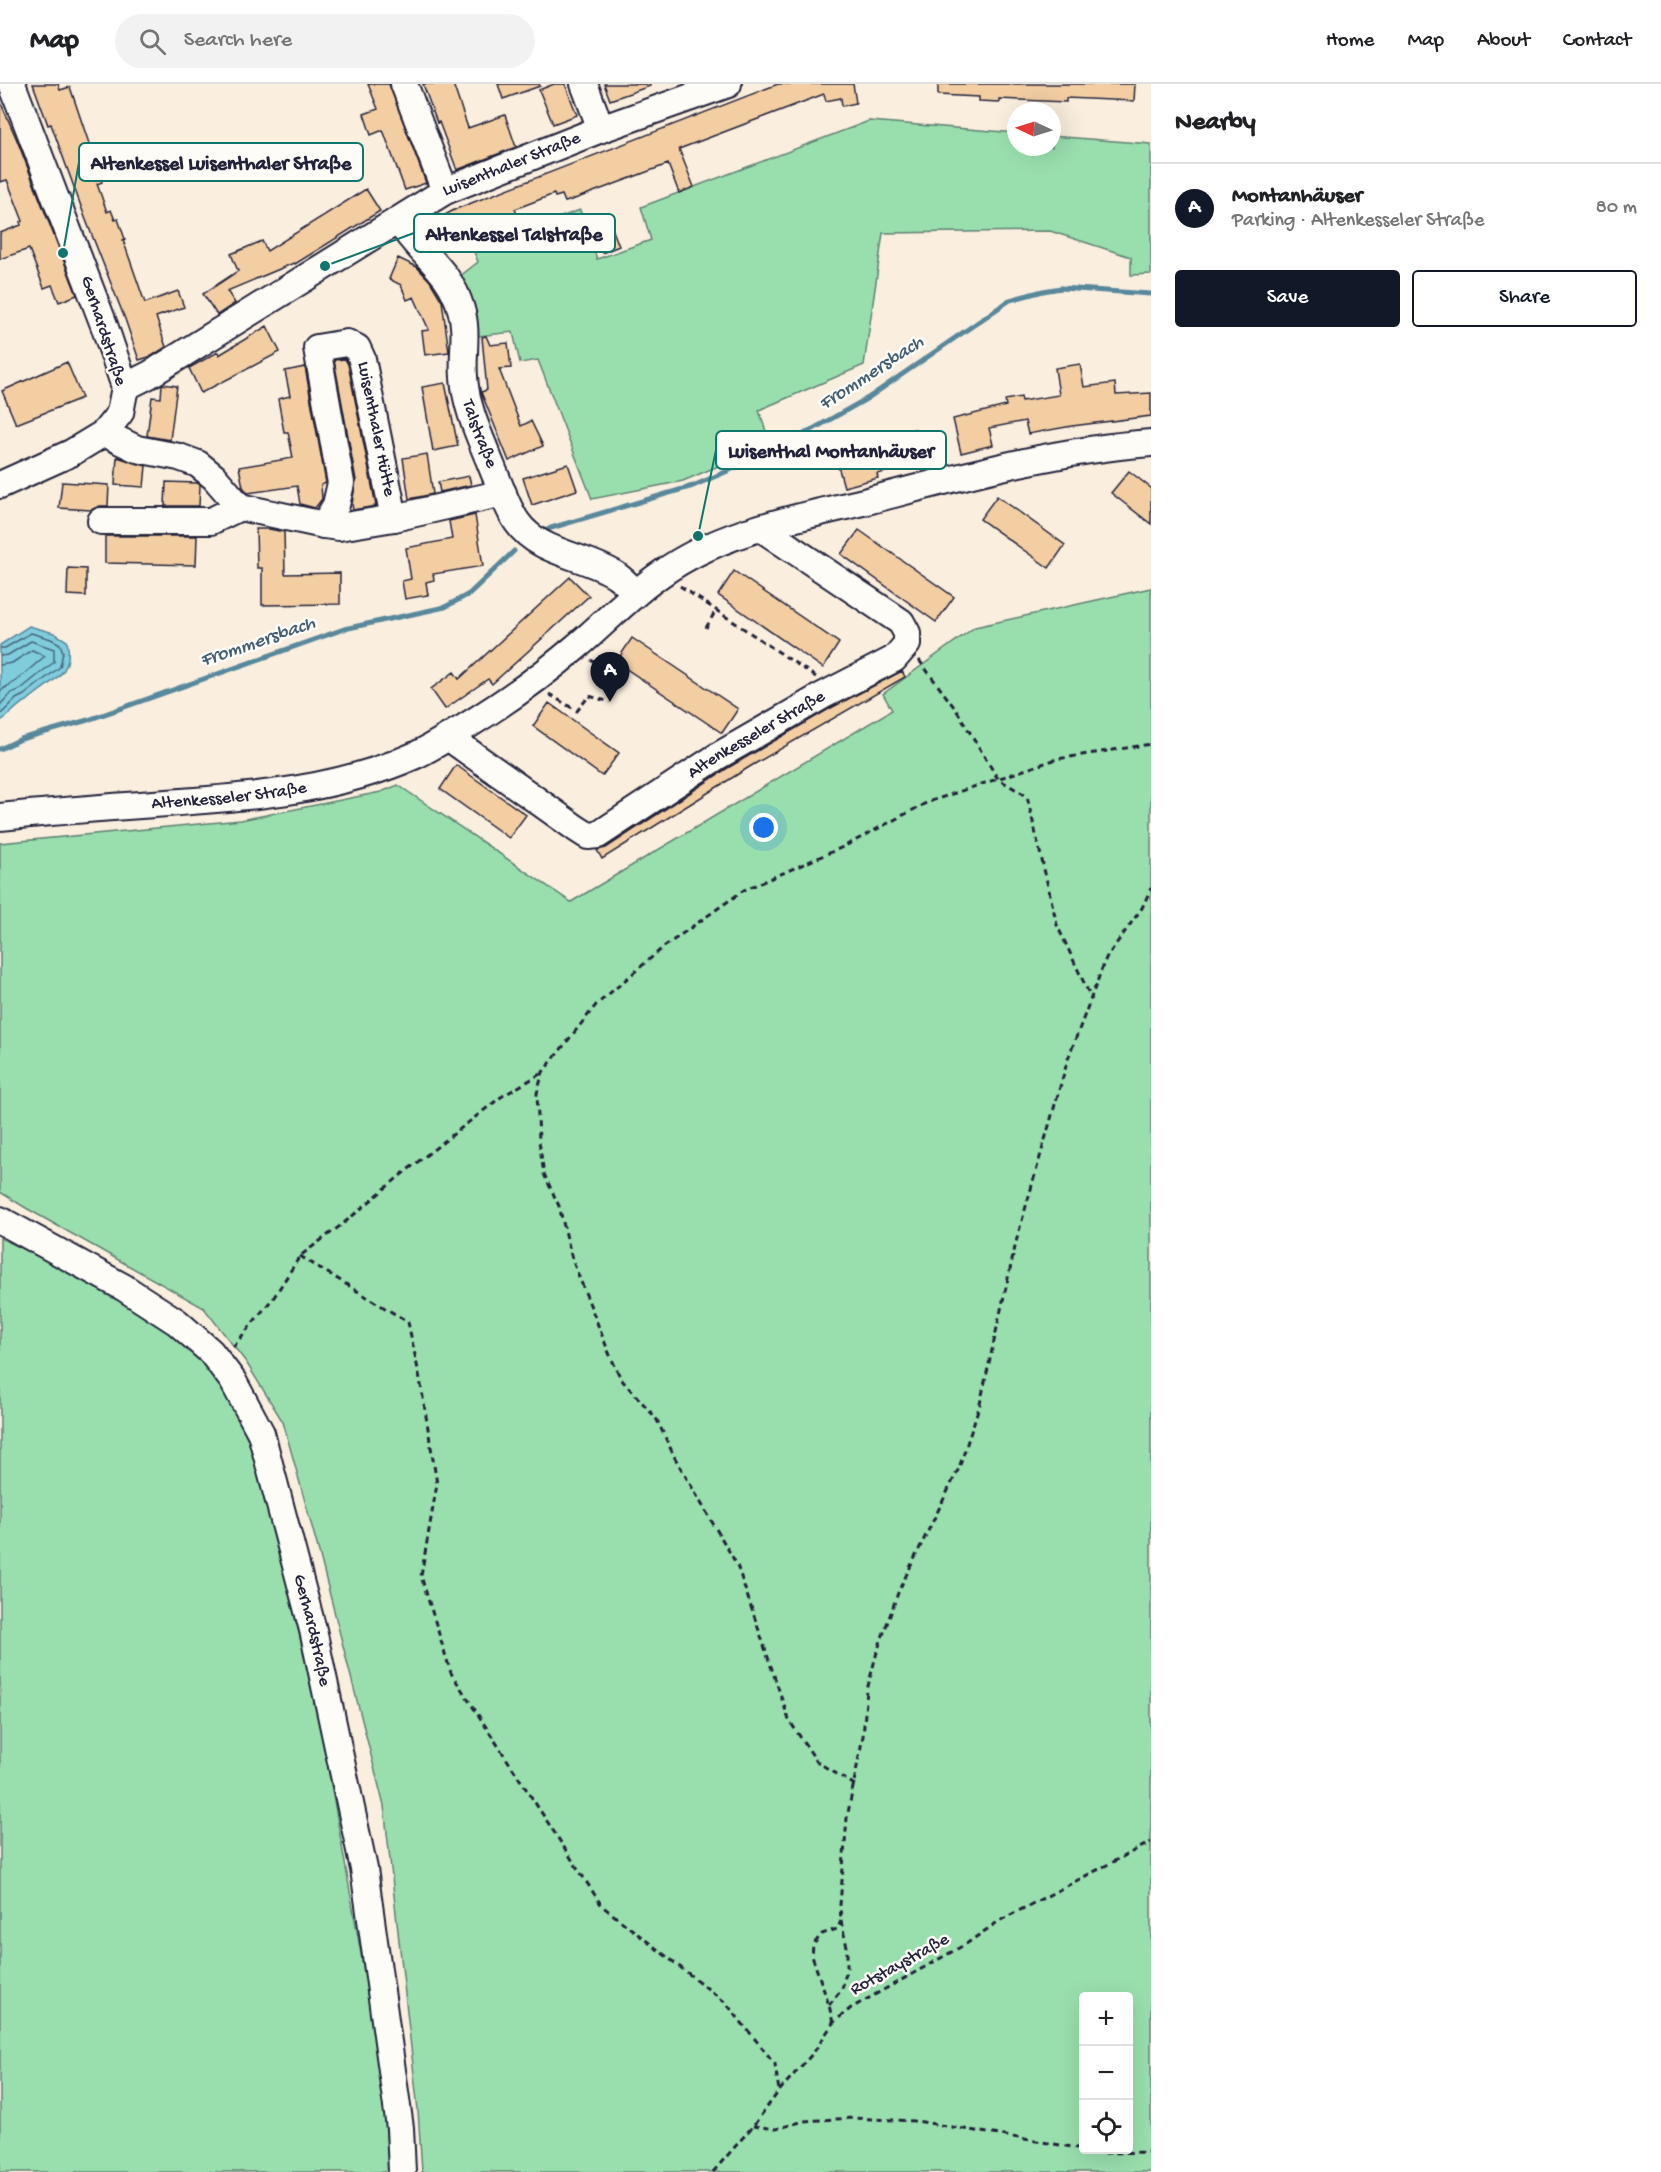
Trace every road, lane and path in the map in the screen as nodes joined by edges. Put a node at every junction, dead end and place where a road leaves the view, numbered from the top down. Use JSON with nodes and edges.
{"nodes":[{"id":1,"x":12,"y":84,"type":"edge"},
{"id":2,"x":404,"y":84,"type":"edge"},
{"id":3,"x":584,"y":84,"type":"edge"},
{"id":4,"x":728,"y":84,"type":"edge"},
{"id":5,"x":601,"y":129,"type":"junction"},
{"id":6,"x":445,"y":191,"type":"junction"},
{"id":7,"x":399,"y":221,"type":"junction"},
{"id":8,"x":125,"y":387,"type":"junction"},
{"id":9,"x":104,"y":433,"type":"junction"},
{"id":10,"x":1151,"y":443,"type":"edge"},
{"id":11,"x":0,"y":485,"type":"edge"},
{"id":12,"x":503,"y":493,"type":"junction"},
{"id":13,"x":240,"y":507,"type":"junction"},
{"id":14,"x":394,"y":518,"type":"junction"},
{"id":15,"x":101,"y":521,"type":"dead end"},
{"id":16,"x":324,"y":525,"type":"junction"},
{"id":17,"x":761,"y":528,"type":"junction"},
{"id":18,"x":674,"y":582,"type":"dead end"},
{"id":19,"x":636,"y":593,"type":"junction"},
{"id":20,"x":716,"y":610,"type":"junction"},
{"id":21,"x":706,"y":628,"type":"dead end"},
{"id":22,"x":908,"y":644,"type":"junction"},
{"id":23,"x":593,"y":661,"type":"dead end"},
{"id":24,"x":821,"y":680,"type":"dead end"},
{"id":25,"x":620,"y":688,"type":"dead end"},
{"id":26,"x":555,"y":698,"type":"dead end"},
{"id":27,"x":610,"y":702,"type":"dead end"},
{"id":28,"x":448,"y":737,"type":"junction"},
{"id":29,"x":1151,"y":744,"type":"edge"},
{"id":30,"x":998,"y":779,"type":"junction"},
{"id":31,"x":0,"y":817,"type":"edge"},
{"id":32,"x":1151,"y":888,"type":"edge"},
{"id":33,"x":1092,"y":1000,"type":"junction"},
{"id":34,"x":543,"y":1072,"type":"junction"},
{"id":35,"x":0,"y":1220,"type":"edge"},
{"id":36,"x":300,"y":1256,"type":"junction"},
{"id":37,"x":232,"y":1348,"type":"dead end"},
{"id":38,"x":855,"y":1785,"type":"junction"},
{"id":39,"x":1151,"y":1842,"type":"edge"},
{"id":40,"x":841,"y":1921,"type":"junction"},
{"id":41,"x":829,"y":2005,"type":"junction"},
{"id":42,"x":833,"y":2023,"type":"junction"},
{"id":43,"x":779,"y":2091,"type":"junction"},
{"id":44,"x":753,"y":2126,"type":"junction"},
{"id":45,"x":1079,"y":2149,"type":"edge"},
{"id":46,"x":1133,"y":2152,"type":"edge"},
{"id":47,"x":1151,"y":2152,"type":"edge"},
{"id":48,"x":402,"y":2172,"type":"edge"},
{"id":49,"x":713,"y":2172,"type":"edge"}],
"edges":[{"from":1,"to":8,"type":"street","name":"Gerhardstraße"},
{"from":2,"to":6,"type":"street"},
{"from":3,"to":5,"type":"street"},
{"from":4,"to":5,"type":"street","name":"Luisenthaler Straße"},
{"from":5,"to":6,"type":"street","name":"Luisenthaler Straße"},
{"from":6,"to":7,"type":"street","name":"Luisenthaler Straße"},
{"from":7,"to":8,"type":"street","name":"Luisenthaler Straße"},
{"from":7,"to":12,"type":"street","name":"Talstraße"},
{"from":8,"to":9,"type":"street","name":"Gerhardstraße"},
{"from":9,"to":11,"type":"street","name":"Gerhardstraße"},
{"from":9,"to":13,"type":"street"},
{"from":10,"to":17,"type":"street","name":"Altenkesseler Straße"},
{"from":12,"to":14,"type":"street","name":"Luisenthaler Hütte"},
{"from":12,"to":19,"type":"street","name":"Talstraße"},
{"from":13,"to":15,"type":"street"},
{"from":13,"to":16,"type":"street","name":"Luisenthaler Hütte"},
{"from":14,"to":16,"type":"street","name":"Luisenthaler Hütte"},
{"from":14,"to":16,"type":"street","name":"Luisenthaler Hütte"},
{"from":17,"to":19,"type":"street","name":"Altenkesseler Straße"},
{"from":17,"to":22,"type":"street"},
{"from":18,"to":20,"type":"path"},
{"from":19,"to":28,"type":"street","name":"Altenkesseler Straße"},
{"from":20,"to":21,"type":"path"},
{"from":20,"to":24,"type":"path"},
{"from":22,"to":28,"type":"street","name":"Altenkesseler Straße"},
{"from":22,"to":30,"type":"path"},
{"from":23,"to":25,"type":"path"},
{"from":26,"to":27,"type":"path"},
{"from":28,"to":31,"type":"street","name":"Altenkesseler Straße"},
{"from":29,"to":30,"type":"path"},
{"from":30,"to":33,"type":"path"},
{"from":30,"to":34,"type":"path"},
{"from":32,"to":33,"type":"path"},
{"from":33,"to":38,"type":"path"},
{"from":34,"to":36,"type":"path"},
{"from":34,"to":38,"type":"path"},
{"from":35,"to":48,"type":"street","name":"Gerhardstraße"},
{"from":36,"to":37,"type":"path"},
{"from":36,"to":43,"type":"path"},
{"from":38,"to":40,"type":"path"},
{"from":39,"to":42,"type":"path","name":"Rotstaystraße"},
{"from":40,"to":41,"type":"path"},
{"from":40,"to":41,"type":"path"},
{"from":41,"to":42,"type":"path"},
{"from":42,"to":43,"type":"path","name":"Rotstaystraße"},
{"from":43,"to":44,"type":"path","name":"Rotstaystraße"},
{"from":44,"to":45,"type":"path"},
{"from":44,"to":49,"type":"path","name":"Rotstaystraße"},
{"from":46,"to":47,"type":"path"}]}
